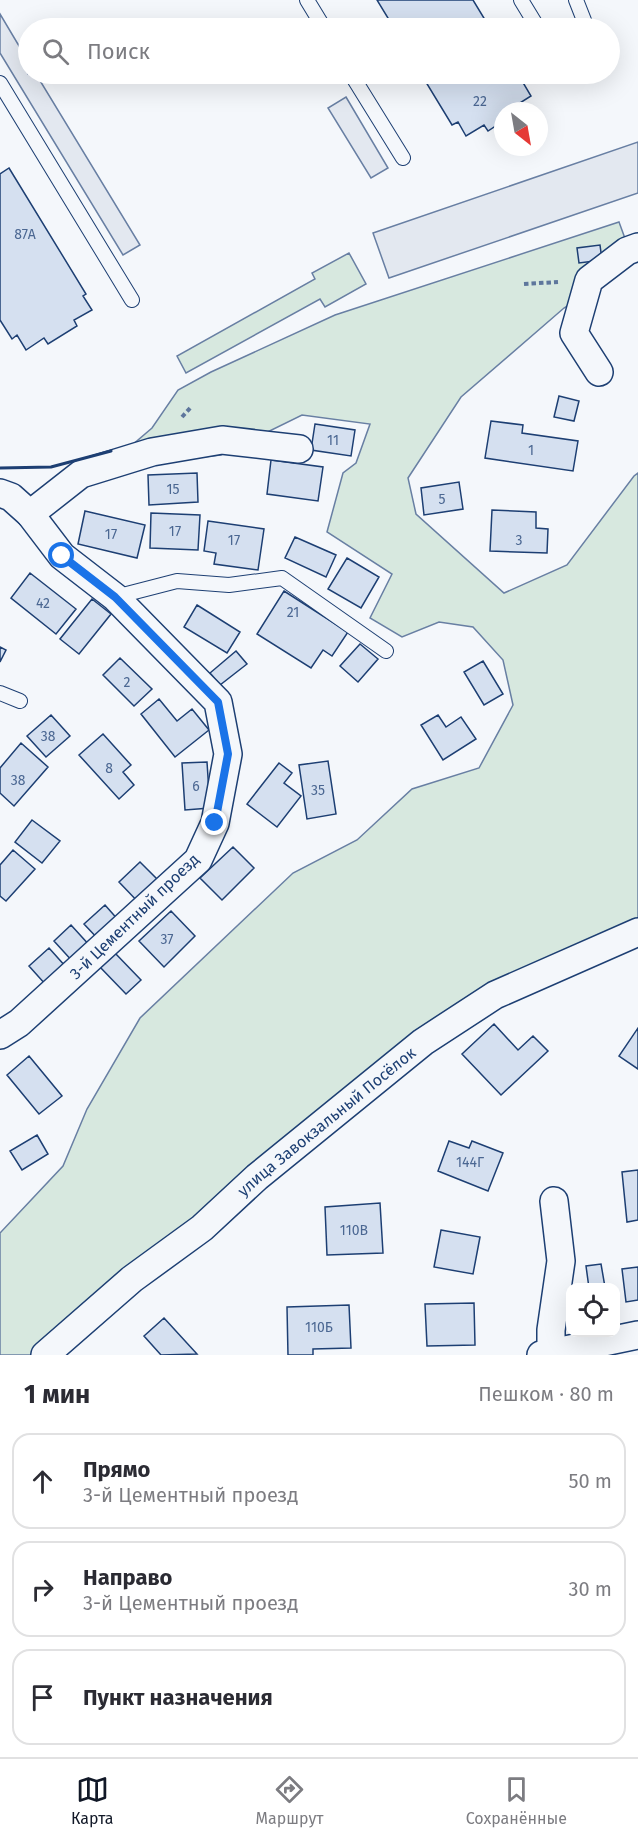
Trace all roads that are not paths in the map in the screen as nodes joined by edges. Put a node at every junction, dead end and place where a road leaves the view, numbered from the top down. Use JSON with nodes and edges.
{"nodes":[{"id":1,"x":307,"y":0,"type":"edge"},
{"id":2,"x":521,"y":0,"type":"edge"},
{"id":3,"x":576,"y":0,"type":"edge"},
{"id":4,"x":318,"y":18,"type":"edge"},
{"id":5,"x":532,"y":18,"type":"edge"},
{"id":6,"x":583,"y":18,"type":"edge"},
{"id":7,"x":0,"y":83,"type":"edge"},
{"id":8,"x":357,"y":84,"type":"edge"},
{"id":9,"x":403,"y":158,"type":"dead end"},
{"id":10,"x":632,"y":249,"type":"edge"},
{"id":11,"x":132,"y":300,"type":"dead end"},
{"id":12,"x":599,"y":372,"type":"dead end"},
{"id":13,"x":299,"y":449,"type":"dead end"},
{"id":14,"x":0,"y":493,"type":"edge"},
{"id":15,"x":30,"y":514,"type":"junction"},
{"id":16,"x":115,"y":597,"type":"junction"},
{"id":17,"x":386,"y":651,"type":"dead end"},
{"id":18,"x":0,"y":693,"type":"edge"},
{"id":19,"x":20,"y":701,"type":"dead end"},
{"id":20,"x":638,"y":933,"type":"edge"},
{"id":21,"x":0,"y":1035,"type":"edge"},
{"id":22,"x":554,"y":1201,"type":"dead end"},
{"id":23,"x":638,"y":1335,"type":"edge"},
{"id":24,"x":546,"y":1354,"type":"edge"},
{"id":25,"x":45,"y":1355,"type":"edge"}],
"edges":[{"from":1,"to":4,"type":"lane"},
{"from":2,"to":5,"type":"lane"},
{"from":3,"to":6,"type":"lane"},
{"from":7,"to":11,"type":"lane"},
{"from":8,"to":9,"type":"lane"},
{"from":10,"to":12,"type":"street"},
{"from":13,"to":15,"type":"street"},
{"from":14,"to":15,"type":"street","name":"3-й Цементный проезд"},
{"from":15,"to":16,"type":"street","name":"3-й Цементный проезд"},
{"from":16,"to":17,"type":"lane"},
{"from":16,"to":21,"type":"street","name":"3-й Цементный проезд"},
{"from":18,"to":19,"type":"lane"},
{"from":20,"to":25,"type":"street","name":"улица Завокзальный Посёлок"},
{"from":22,"to":24,"type":"street"},
{"from":23,"to":24,"type":"street"}]}
